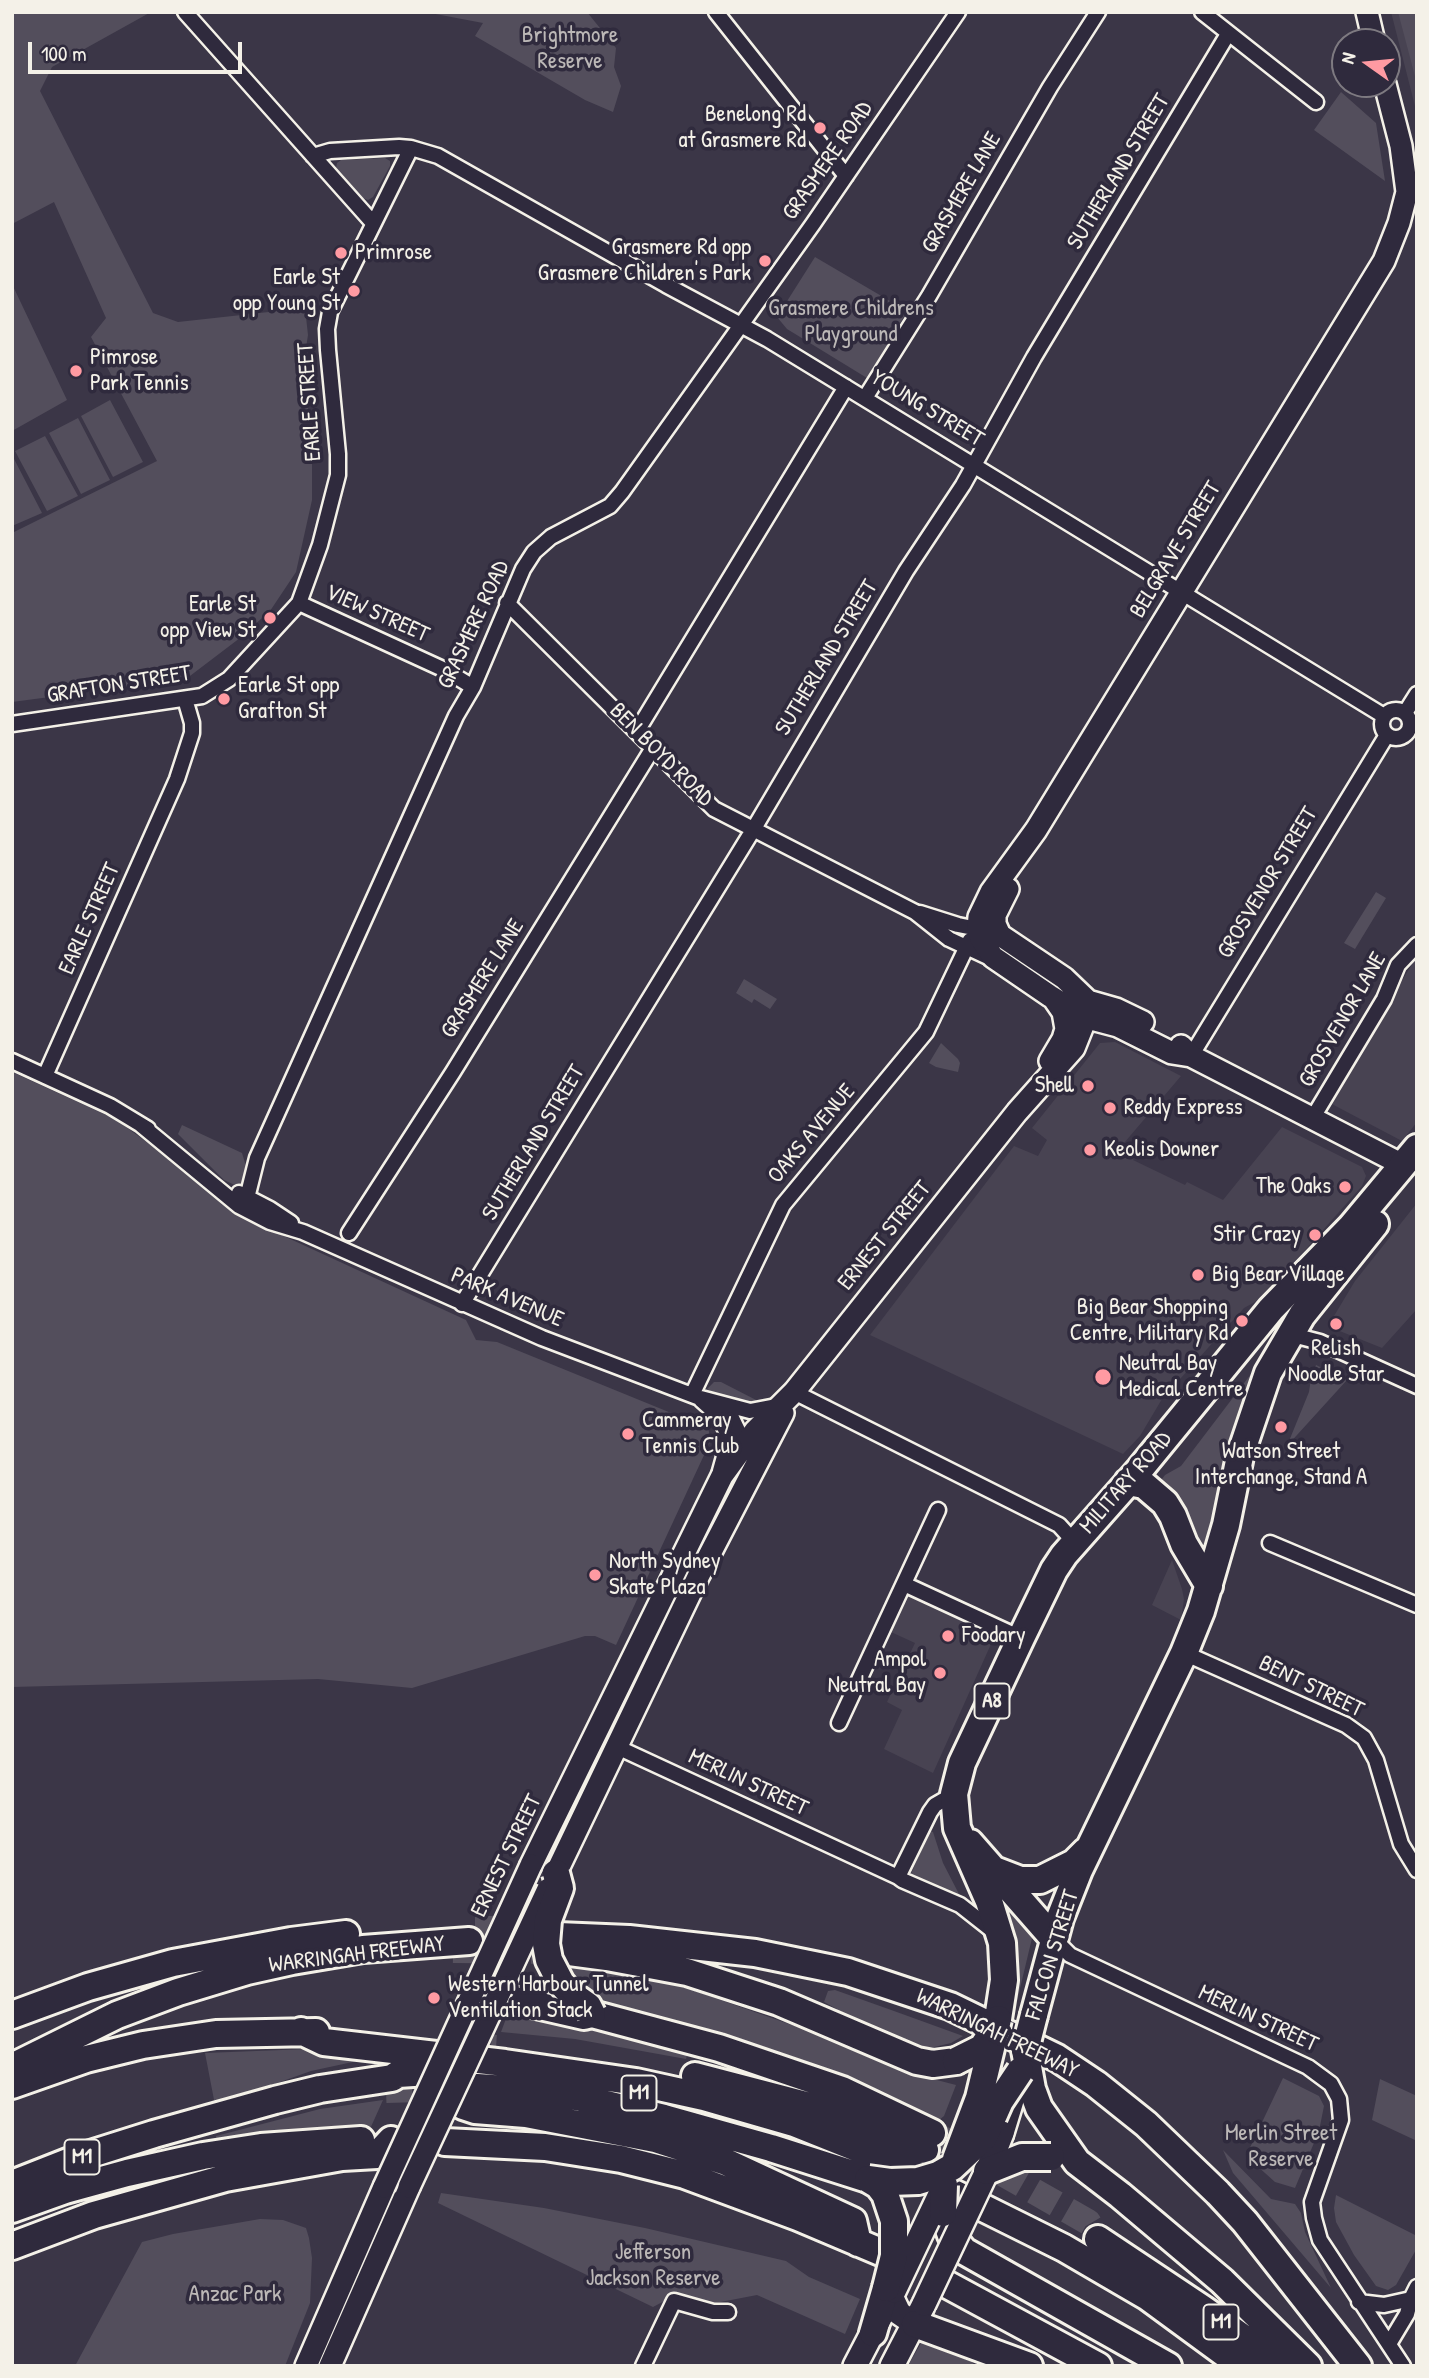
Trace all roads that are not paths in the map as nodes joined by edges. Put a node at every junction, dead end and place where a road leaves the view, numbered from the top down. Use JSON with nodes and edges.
{"nodes":[{"id":1,"x":185,"y":12,"type":"edge"},
{"id":2,"x":716,"y":12,"type":"edge"},
{"id":3,"x":958,"y":12,"type":"edge"},
{"id":4,"x":1098,"y":12,"type":"edge"},
{"id":5,"x":1202,"y":12,"type":"edge"},
{"id":6,"x":1228,"y":34,"type":"junction"},
{"id":7,"x":1389,"y":98,"type":"edge"},
{"id":8,"x":1316,"y":102,"type":"dead end"},
{"id":9,"x":411,"y":148,"type":"junction"},
{"id":10,"x":313,"y":156,"type":"junction"},
{"id":11,"x":846,"y":176,"type":"junction"},
{"id":12,"x":1412,"y":192,"type":"edge"},
{"id":13,"x":373,"y":223,"type":"junction"},
{"id":14,"x":741,"y":324,"type":"junction"},
{"id":15,"x":846,"y":387,"type":"junction"},
{"id":16,"x":865,"y":398,"type":"junction"},
{"id":17,"x":975,"y":464,"type":"junction"},
{"id":18,"x":1181,"y":593,"type":"junction"},
{"id":19,"x":299,"y":603,"type":"junction"},
{"id":20,"x":507,"y":603,"type":"junction"},
{"id":21,"x":229,"y":680,"type":"joint"},
{"id":22,"x":473,"y":687,"type":"junction"},
{"id":23,"x":1417,"y":694,"type":"edge"},
{"id":24,"x":185,"y":699,"type":"junction"},
{"id":25,"x":1405,"y":713,"type":"junction"},
{"id":26,"x":1384,"y":716,"type":"junction"},
{"id":27,"x":12,"y":724,"type":"edge"},
{"id":28,"x":636,"y":731,"type":"junction"},
{"id":29,"x":1387,"y":734,"type":"junction"},
{"id":30,"x":1412,"y":734,"type":"edge"},
{"id":31,"x":653,"y":748,"type":"junction"},
{"id":32,"x":753,"y":830,"type":"junction"},
{"id":33,"x":1036,"y":830,"type":"junction"},
{"id":34,"x":915,"y":912,"type":"junction"},
{"id":35,"x":978,"y":923,"type":"junction"},
{"id":36,"x":1009,"y":942,"type":"junction"},
{"id":37,"x":1417,"y":945,"type":"edge"},
{"id":38,"x":966,"y":948,"type":"junction"},
{"id":39,"x":1000,"y":963,"type":"junction"},
{"id":40,"x":1075,"y":990,"type":"junction"},
{"id":41,"x":1050,"y":996,"type":"junction"},
{"id":42,"x":1084,"y":1017,"type":"junction"},
{"id":43,"x":1191,"y":1056,"type":"junction"},
{"id":44,"x":12,"y":1061,"type":"edge"},
{"id":45,"x":45,"y":1076,"type":"junction"},
{"id":46,"x":1017,"y":1112,"type":"junction"},
{"id":47,"x":1312,"y":1119,"type":"junction"},
{"id":48,"x":141,"y":1125,"type":"junction"},
{"id":49,"x":1413,"y":1164,"type":"edge"},
{"id":50,"x":247,"y":1198,"type":"junction"},
{"id":51,"x":303,"y":1232,"type":"junction"},
{"id":52,"x":349,"y":1233,"type":"dead end"},
{"id":53,"x":462,"y":1304,"type":"junction"},
{"id":54,"x":1289,"y":1334,"type":"junction"},
{"id":55,"x":1209,"y":1383,"type":"junction"},
{"id":56,"x":1417,"y":1385,"type":"edge"},
{"id":57,"x":700,"y":1398,"type":"junction"},
{"id":58,"x":787,"y":1398,"type":"junction"},
{"id":59,"x":745,"y":1445,"type":"junction"},
{"id":60,"x":1128,"y":1482,"type":"junction"},
{"id":61,"x":715,"y":1487,"type":"junction"},
{"id":62,"x":938,"y":1510,"type":"dead end"},
{"id":63,"x":1269,"y":1543,"type":"dead end"},
{"id":64,"x":1071,"y":1546,"type":"junction"},
{"id":65,"x":708,"y":1556,"type":"junction"},
{"id":66,"x":904,"y":1584,"type":"junction"},
{"id":67,"x":1209,"y":1586,"type":"junction"},
{"id":68,"x":1417,"y":1605,"type":"edge"},
{"id":69,"x":1021,"y":1638,"type":"junction"},
{"id":70,"x":1184,"y":1653,"type":"junction"},
{"id":71,"x":839,"y":1723,"type":"dead end"},
{"id":72,"x":596,"y":1736,"type":"junction"},
{"id":73,"x":617,"y":1746,"type":"junction"},
{"id":74,"x":954,"y":1794,"type":"junction"},
{"id":75,"x":957,"y":1828,"type":"junction"},
{"id":76,"x":1092,"y":1843,"type":"junction"},
{"id":77,"x":1416,"y":1868,"type":"edge"},
{"id":78,"x":995,"y":1870,"type":"junction"},
{"id":79,"x":557,"y":1871,"type":"junction"},
{"id":80,"x":898,"y":1877,"type":"junction"},
{"id":81,"x":1054,"y":1939,"type":"junction"},
{"id":82,"x":1002,"y":1943,"type":"junction"},
{"id":83,"x":1079,"y":1959,"type":"junction"},
{"id":84,"x":1043,"y":1977,"type":"junction"},
{"id":85,"x":495,"y":2000,"type":"junction"},
{"id":86,"x":1000,"y":2008,"type":"junction"},
{"id":87,"x":12,"y":2015,"type":"edge"},
{"id":88,"x":597,"y":2015,"type":"junction"},
{"id":89,"x":301,"y":2031,"type":"junction"},
{"id":90,"x":398,"y":2039,"type":"dead end"},
{"id":91,"x":496,"y":2048,"type":"tunnel mouth"},
{"id":92,"x":442,"y":2055,"type":"junction"},
{"id":93,"x":1022,"y":2061,"type":"junction"},
{"id":94,"x":12,"y":2067,"type":"edge"},
{"id":95,"x":558,"y":2071,"type":"junction"},
{"id":96,"x":381,"y":2084,"type":"junction"},
{"id":97,"x":12,"y":2085,"type":"edge"},
{"id":98,"x":477,"y":2087,"type":"tunnel mouth"},
{"id":99,"x":450,"y":2098,"type":"junction"},
{"id":100,"x":446,"y":2142,"type":"dead end"},
{"id":101,"x":1064,"y":2154,"type":"junction"},
{"id":102,"x":987,"y":2171,"type":"junction"},
{"id":103,"x":872,"y":2173,"type":"junction"},
{"id":104,"x":948,"y":2176,"type":"junction"},
{"id":105,"x":12,"y":2184,"type":"edge"},
{"id":106,"x":12,"y":2209,"type":"edge"},
{"id":107,"x":943,"y":2213,"type":"junction"},
{"id":108,"x":984,"y":2218,"type":"dead end"},
{"id":109,"x":1098,"y":2239,"type":"tunnel mouth"},
{"id":110,"x":919,"y":2240,"type":"junction"},
{"id":111,"x":954,"y":2241,"type":"junction"},
{"id":112,"x":859,"y":2243,"type":"junction"},
{"id":113,"x":12,"y":2246,"type":"edge"},
{"id":114,"x":883,"y":2253,"type":"dead end"},
{"id":115,"x":948,"y":2285,"type":"dead end"},
{"id":116,"x":891,"y":2292,"type":"junction"},
{"id":117,"x":1414,"y":2293,"type":"edge"},
{"id":118,"x":1359,"y":2302,"type":"junction"},
{"id":119,"x":728,"y":2312,"type":"dead end"},
{"id":120,"x":919,"y":2314,"type":"junction"},
{"id":121,"x":873,"y":2333,"type":"joint"},
{"id":122,"x":1389,"y":2344,"type":"junction"},
{"id":123,"x":306,"y":2366,"type":"edge"},
{"id":124,"x":330,"y":2366,"type":"edge"},
{"id":125,"x":643,"y":2366,"type":"edge"},
{"id":126,"x":855,"y":2366,"type":"edge"},
{"id":127,"x":892,"y":2366,"type":"edge"},
{"id":128,"x":1029,"y":2366,"type":"edge"},
{"id":129,"x":1098,"y":2366,"type":"edge"},
{"id":130,"x":1168,"y":2366,"type":"edge"},
{"id":131,"x":1224,"y":2366,"type":"edge"},
{"id":132,"x":1242,"y":2366,"type":"edge"},
{"id":133,"x":1275,"y":2366,"type":"edge"},
{"id":134,"x":1308,"y":2366,"type":"edge"},
{"id":135,"x":1358,"y":2366,"type":"edge"},
{"id":136,"x":1404,"y":2366,"type":"edge"}],
"edges":[{"from":1,"to":10,"type":"street"},
{"from":2,"to":11,"type":"street"},
{"from":3,"to":11,"type":"street","name":"GRASMERE ROAD"},
{"from":4,"to":16,"type":"street","name":"GRASMERE LANE"},
{"from":5,"to":6,"type":"street"},
{"from":6,"to":8,"type":"street"},
{"from":6,"to":17,"type":"street","name":"SUTHERLAND STREET"},
{"from":7,"to":12,"type":"main road"},
{"from":9,"to":10,"type":"street","name":"YOUNG STREET"},
{"from":9,"to":13,"type":"street","name":"EARLE STREET"},
{"from":9,"to":14,"type":"street","name":"YOUNG STREET"},
{"from":10,"to":13,"type":"street"},
{"from":11,"to":14,"type":"street","name":"GRASMERE ROAD"},
{"from":12,"to":18,"type":"main road","name":"BELGRAVE STREET"},
{"from":13,"to":19,"type":"street","name":"EARLE STREET"},
{"from":14,"to":15,"type":"street","name":"YOUNG STREET"},
{"from":14,"to":20,"type":"street","name":"GRASMERE ROAD"},
{"from":15,"to":16,"type":"street","name":"YOUNG STREET"},
{"from":15,"to":28,"type":"street"},
{"from":16,"to":17,"type":"street","name":"YOUNG STREET"},
{"from":17,"to":18,"type":"street","name":"YOUNG STREET"},
{"from":17,"to":32,"type":"street","name":"SUTHERLAND STREET"},
{"from":18,"to":26,"type":"street","name":"YOUNG STREET"},
{"from":18,"to":33,"type":"main road","name":"BELGRAVE STREET"},
{"from":19,"to":21,"type":"street","name":"EARLE STREET"},
{"from":19,"to":22,"type":"street","name":"VIEW STREET"},
{"from":20,"to":22,"type":"street","name":"GRASMERE ROAD"},
{"from":20,"to":28,"type":"street","name":"BEN BOYD ROAD"},
{"from":21,"to":24,"type":"street","name":"GRAFTON STREET"},
{"from":22,"to":50,"type":"street","name":"GRASMERE ROAD"},
{"from":23,"to":25,"type":"street"},
{"from":24,"to":27,"type":"street","name":"GRAFTON STREET"},
{"from":24,"to":45,"type":"street","name":"EARLE STREET"},
{"from":25,"to":26,"type":"street"},
{"from":25,"to":30,"type":"street"},
{"from":26,"to":29,"type":"street"},
{"from":28,"to":31,"type":"street","name":"BEN BOYD ROAD"},
{"from":29,"to":30,"type":"street"},
{"from":29,"to":43,"type":"street","name":"GROSVENOR STREET"},
{"from":31,"to":32,"type":"street","name":"BEN BOYD ROAD"},
{"from":31,"to":52,"type":"street","name":"GRASMERE LANE"},
{"from":32,"to":34,"type":"street","name":"BEN BOYD ROAD"},
{"from":32,"to":53,"type":"street","name":"SUTHERLAND STREET"},
{"from":33,"to":35,"type":"main road","name":"BELGRAVE STREET"},
{"from":33,"to":36,"type":"main road"},
{"from":34,"to":35,"type":"street","name":"BEN BOYD ROAD"},
{"from":34,"to":38,"type":"street","name":"BEN BOYD ROAD"},
{"from":35,"to":36,"type":"main road","name":"BEN BOYD ROAD"},
{"from":35,"to":38,"type":"street","name":"OAKS AVENUE"},
{"from":35,"to":39,"type":"main road","name":"BEN BOYD ROAD"},
{"from":36,"to":40,"type":"main road","name":"BEN BOYD ROAD"},
{"from":37,"to":47,"type":"street","name":"GROSVENOR LANE"},
{"from":38,"to":39,"type":"street","name":"BEN BOYD ROAD"},
{"from":38,"to":57,"type":"street","name":"OAKS AVENUE"},
{"from":39,"to":41,"type":"main road","name":"BEN BOYD ROAD"},
{"from":40,"to":42,"type":"main road"},
{"from":40,"to":43,"type":"main road","name":"BEN BOYD ROAD"},
{"from":41,"to":42,"type":"main road","name":"BEN BOYD ROAD"},
{"from":41,"to":46,"type":"main road","name":"ERNEST STREET"},
{"from":42,"to":43,"type":"main road","name":"BEN BOYD ROAD"},
{"from":42,"to":46,"type":"main road","name":"ERNEST STREET"},
{"from":43,"to":47,"type":"main road","name":"BEN BOYD ROAD"},
{"from":44,"to":45,"type":"street","name":"PARK AVENUE"},
{"from":45,"to":48,"type":"street","name":"PARK AVENUE"},
{"from":46,"to":58,"type":"main road","name":"ERNEST STREET"},
{"from":47,"to":49,"type":"main road","name":"BEN BOYD ROAD"},
{"from":48,"to":50,"type":"street","name":"PARK AVENUE"},
{"from":48,"to":51,"type":"street","name":"PARK AVENUE"},
{"from":49,"to":54,"type":"highway"},
{"from":49,"to":55,"type":"highway","name":"MILITARY ROAD","number":"A8"},
{"from":50,"to":51,"type":"street","name":"PARK AVENUE"},
{"from":51,"to":53,"type":"street","name":"PARK AVENUE"},
{"from":53,"to":57,"type":"street","name":"PARK AVENUE"},
{"from":54,"to":55,"type":"highway"},
{"from":54,"to":56,"type":"street"},
{"from":54,"to":67,"type":"highway"},
{"from":55,"to":60,"type":"highway","name":"MILITARY ROAD","number":"A8"},
{"from":57,"to":58,"type":"street","name":"PARK AVENUE"},
{"from":57,"to":59,"type":"street","name":"PARK AVENUE"},
{"from":57,"to":61,"type":"street","name":"PARK AVENUE"},
{"from":58,"to":59,"type":"main road","name":"ERNEST STREET"},
{"from":58,"to":64,"type":"street"},
{"from":58,"to":65,"type":"main road","name":"ERNEST STREET"},
{"from":59,"to":61,"type":"main road","name":"ERNEST STREET"},
{"from":59,"to":65,"type":"main road"},
{"from":60,"to":64,"type":"highway","name":"MILITARY ROAD","number":"A8"},
{"from":60,"to":67,"type":"highway"},
{"from":61,"to":72,"type":"main road","name":"ERNEST STREET"},
{"from":62,"to":66,"type":"street"},
{"from":63,"to":68,"type":"street"},
{"from":64,"to":69,"type":"highway","name":"MILITARY ROAD","number":"A8"},
{"from":65,"to":73,"type":"main road","name":"ERNEST STREET"},
{"from":66,"to":69,"type":"street"},
{"from":66,"to":71,"type":"street"},
{"from":67,"to":70,"type":"highway","name":"FALCON STREET"},
{"from":69,"to":74,"type":"highway","name":"MILITARY ROAD","number":"A8"},
{"from":70,"to":76,"type":"highway","name":"FALCON STREET"},
{"from":70,"to":77,"type":"street","name":"BENT STREET"},
{"from":72,"to":73,"type":"main road"},
{"from":72,"to":92,"type":"main road","name":"ERNEST STREET","bridge":true},
{"from":73,"to":79,"type":"main road","name":"ERNEST STREET"},
{"from":73,"to":80,"type":"street","name":"MERLIN STREET"},
{"from":74,"to":75,"type":"highway","name":"MILITARY ROAD","number":"A8"},
{"from":74,"to":80,"type":"street"},
{"from":75,"to":78,"type":"highway"},
{"from":75,"to":82,"type":"highway","name":"MILITARY ROAD","number":"A8"},
{"from":76,"to":78,"type":"highway"},
{"from":76,"to":81,"type":"highway","name":"FALCON STREET"},
{"from":78,"to":81,"type":"highway"},
{"from":79,"to":85,"type":"main road","name":"ERNEST STREET","bridge":true},
{"from":79,"to":88,"type":"highway","bridge":true},
{"from":80,"to":82,"type":"street","name":"MERLIN STREET"},
{"from":81,"to":83,"type":"street","name":"MERLIN STREET"},
{"from":81,"to":84,"type":"highway","name":"FALCON STREET"},
{"from":82,"to":86,"type":"highway","name":"MILITARY ROAD","number":"A8"},
{"from":83,"to":84,"type":"street"},
{"from":83,"to":118,"type":"street","name":"MERLIN STREET"},
{"from":84,"to":93,"type":"highway","name":"FALCON STREET","bridge":true},
{"from":85,"to":88,"type":"highway"},
{"from":85,"to":92,"type":"main road","bridge":true},
{"from":85,"to":99,"type":"main road","name":"ERNEST STREET","bridge":true},
{"from":86,"to":104,"type":"highway","name":"MILITARY ROAD","number":"A8","bridge":true},
{"from":86,"to":135,"type":"highway","name":"WARRINGAH FREEWAY","number":"A8","bridge":true},
{"from":87,"to":94,"type":"highway","name":"WARRINGAH FREEWAY"},
{"from":88,"to":91,"type":"highway","number":"M1"},
{"from":89,"to":90,"type":"highway"},
{"from":89,"to":95,"type":"highway"},
{"from":89,"to":97,"type":"highway"},
{"from":92,"to":99,"type":"main road","bridge":true},
{"from":92,"to":123,"type":"main road","name":"ERNEST STREET","bridge":true},
{"from":93,"to":101,"type":"highway"},
{"from":93,"to":102,"type":"main road","name":"FALCON STREET","bridge":true},
{"from":93,"to":104,"type":"highway","bridge":true},
{"from":95,"to":96,"type":"highway"},
{"from":95,"to":132,"type":"highway"},
{"from":96,"to":103,"type":"highway","number":"M1"},
{"from":96,"to":105,"type":"highway","number":"M1"},
{"from":98,"to":103,"type":"highway"},
{"from":99,"to":112,"type":"highway"},
{"from":99,"to":124,"type":"main road","name":"ERNEST STREET","bridge":true},
{"from":100,"to":112,"type":"highway"},
{"from":101,"to":102,"type":"highway","bridge":true},
{"from":101,"to":134,"type":"highway"},
{"from":102,"to":107,"type":"main road","bridge":true},
{"from":102,"to":111,"type":"main road","name":"FALCON STREET","bridge":true},
{"from":103,"to":104,"type":"highway","bridge":true},
{"from":103,"to":116,"type":"highway","bridge":true},
{"from":104,"to":107,"type":"highway","number":"A8","bridge":true},
{"from":104,"to":110,"type":"main road","bridge":true},
{"from":106,"to":113,"type":"highway","number":"M1"},
{"from":107,"to":110,"type":"main road","bridge":true},
{"from":107,"to":111,"type":"highway","number":"A8"},
{"from":108,"to":131,"type":"highway","number":"M1"},
{"from":109,"to":133,"type":"highway","number":"M1"},
{"from":110,"to":116,"type":"main road","bridge":true},
{"from":111,"to":120,"type":"main road","name":"FALCON STREET","bridge":true},
{"from":111,"to":130,"type":"highway"},
{"from":112,"to":114,"type":"highway"},
{"from":115,"to":129,"type":"highway"},
{"from":116,"to":120,"type":"main road"},
{"from":116,"to":121,"type":"highway"},
{"from":117,"to":118,"type":"street"},
{"from":117,"to":122,"type":"street"},
{"from":118,"to":122,"type":"street"},
{"from":119,"to":125,"type":"street"},
{"from":120,"to":127,"type":"main road","name":"FALCON STREET"},
{"from":120,"to":128,"type":"highway"},
{"from":121,"to":126,"type":"main road"},
{"from":122,"to":136,"type":"street"}]}
